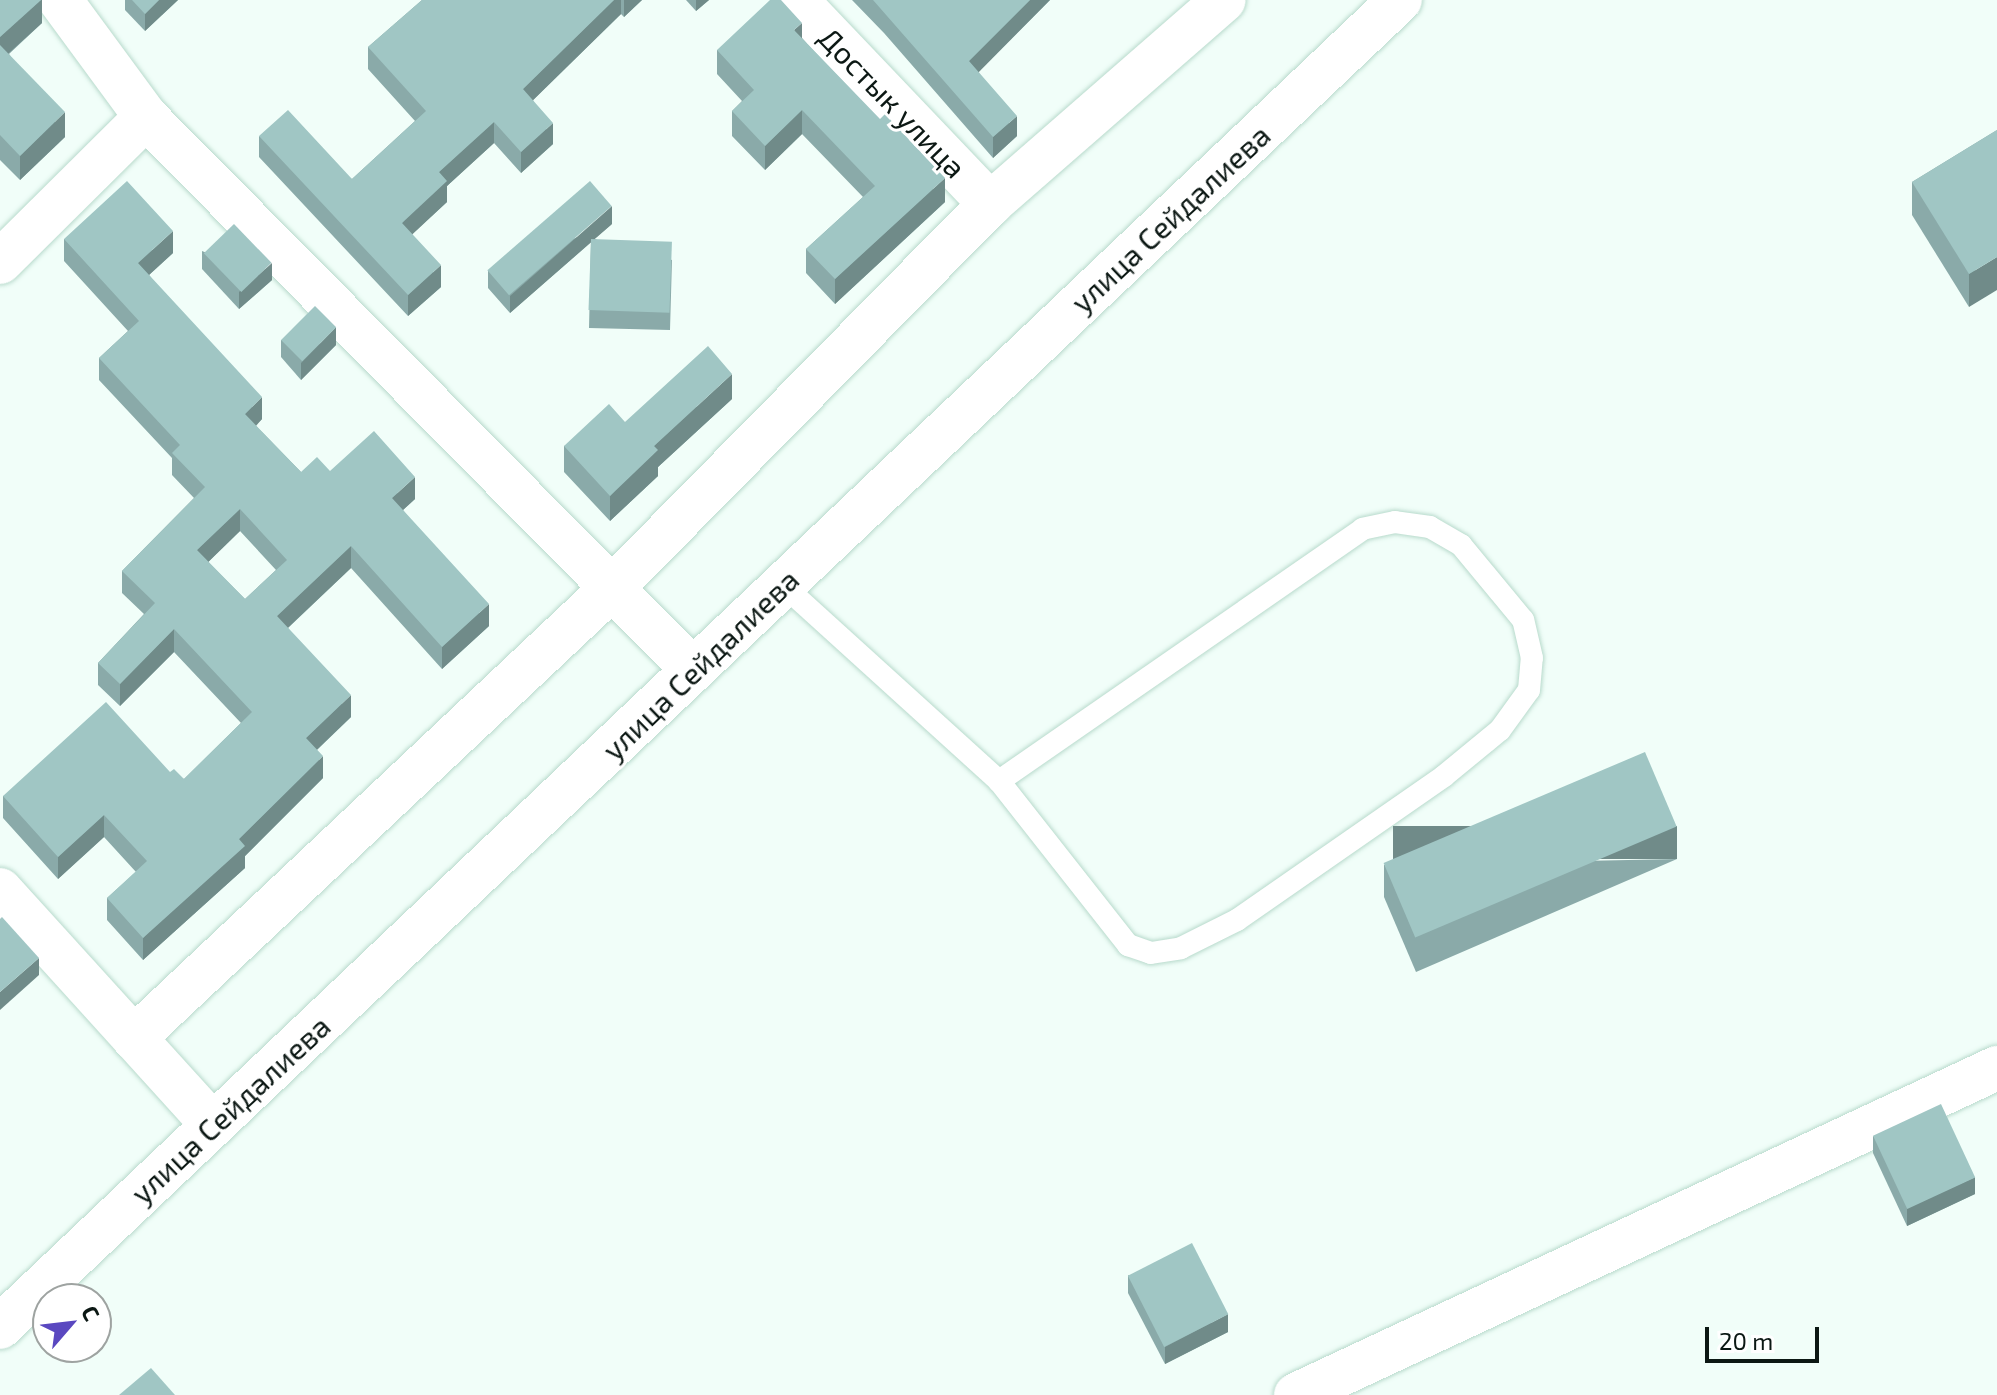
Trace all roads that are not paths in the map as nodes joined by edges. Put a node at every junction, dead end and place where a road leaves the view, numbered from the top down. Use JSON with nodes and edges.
{"nodes":[{"id":1,"x":60,"y":0,"type":"edge"},
{"id":2,"x":796,"y":0,"type":"edge"},
{"id":3,"x":1224,"y":0,"type":"edge"},
{"id":4,"x":1400,"y":0,"type":"edge"},
{"id":5,"x":146,"y":117,"type":"junction"},
{"id":6,"x":990,"y":204,"type":"junction"},
{"id":7,"x":0,"y":262,"type":"edge"},
{"id":8,"x":783,"y":585,"type":"junction"},
{"id":9,"x":612,"y":588,"type":"junction"},
{"id":10,"x":693,"y":670,"type":"junction"},
{"id":11,"x":999,"y":781,"type":"junction"},
{"id":12,"x":0,"y":890,"type":"edge"},
{"id":13,"x":134,"y":1038,"type":"junction"},
{"id":14,"x":1997,"y":1068,"type":"edge"},
{"id":15,"x":213,"y":1125,"type":"junction"},
{"id":16,"x":0,"y":1327,"type":"edge"},
{"id":17,"x":1296,"y":1395,"type":"edge"}],
"edges":[{"from":1,"to":5,"type":"street"},
{"from":2,"to":6,"type":"street","name":"Достык улица"},
{"from":3,"to":6,"type":"street"},
{"from":4,"to":8,"type":"street","name":"улица Сейдалиева"},
{"from":5,"to":7,"type":"street"},
{"from":5,"to":9,"type":"street"},
{"from":6,"to":9,"type":"street"},
{"from":8,"to":10,"type":"street","name":"улица Сейдалиева"},
{"from":8,"to":11,"type":"lane"},
{"from":9,"to":10,"type":"street"},
{"from":9,"to":13,"type":"street"},
{"from":10,"to":15,"type":"street","name":"улица Сейдалиева"},
{"from":11,"to":11,"type":"lane"},
{"from":12,"to":13,"type":"street"},
{"from":13,"to":15,"type":"street"},
{"from":14,"to":17,"type":"street"},
{"from":15,"to":16,"type":"street","name":"улица Сейдалиева"}]}
